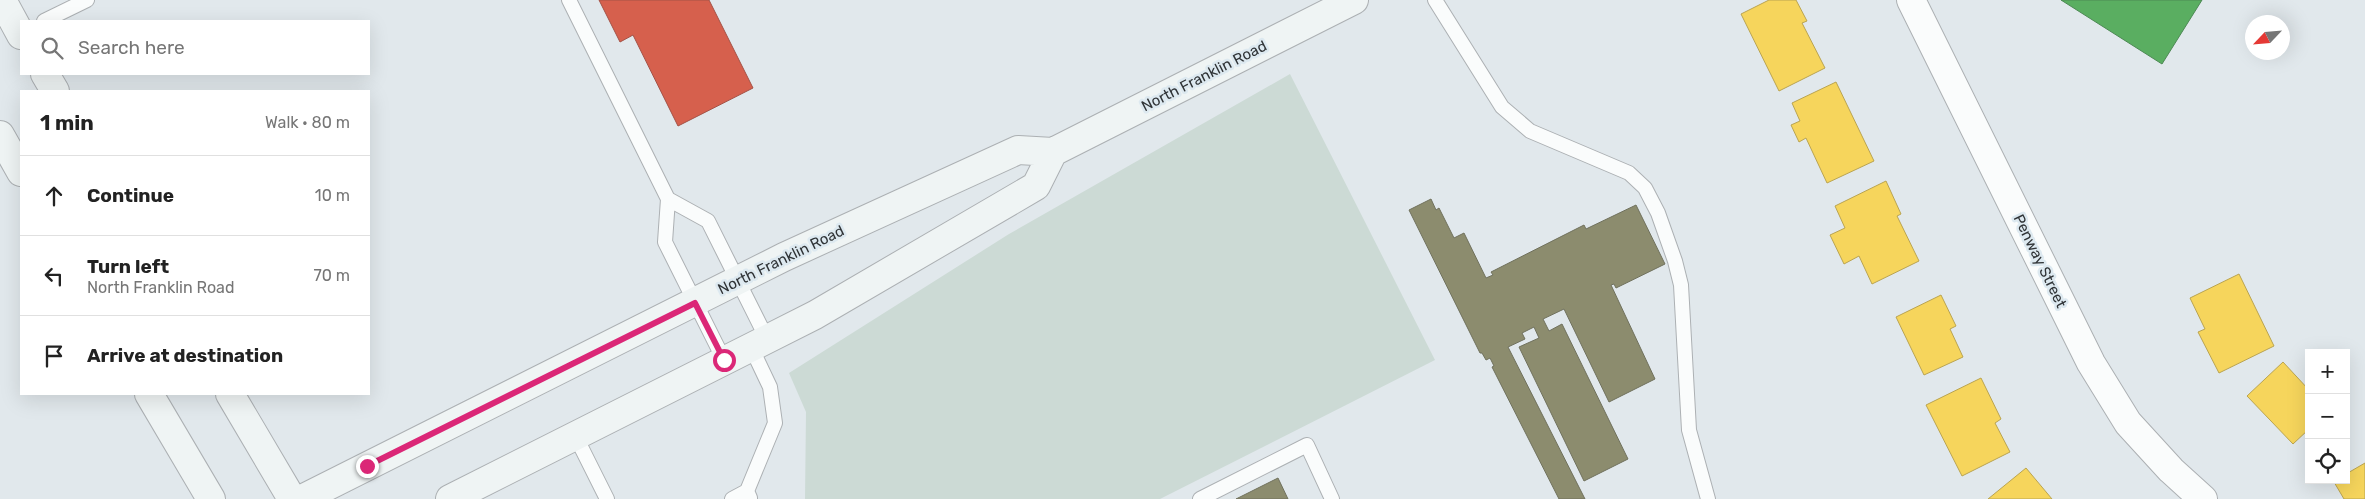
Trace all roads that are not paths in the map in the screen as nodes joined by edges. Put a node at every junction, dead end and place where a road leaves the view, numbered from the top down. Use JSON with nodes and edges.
{"nodes":[{"id":1,"x":2,"y":0,"type":"edge"},
{"id":2,"x":87,"y":0,"type":"edge"},
{"id":3,"x":570,"y":0,"type":"edge"},
{"id":4,"x":1354,"y":0,"type":"edge"},
{"id":5,"x":1435,"y":0,"type":"edge"},
{"id":6,"x":1911,"y":0,"type":"edge"},
{"id":7,"x":47,"y":20,"type":"edge"},
{"id":8,"x":20,"y":22,"type":"edge"},
{"id":9,"x":46,"y":75,"type":"edge"},
{"id":10,"x":54,"y":90,"type":"edge"},
{"id":11,"x":0,"y":135,"type":"edge"},
{"id":12,"x":1053,"y":152,"type":"junction"},
{"id":13,"x":20,"y":170,"type":"edge"},
{"id":14,"x":668,"y":199,"type":"junction"},
{"id":15,"x":738,"y":280,"type":"junction"},
{"id":16,"x":695,"y":303,"type":"junction"},
{"id":17,"x":759,"y":343,"type":"junction"},
{"id":18,"x":724,"y":360,"type":"junction"},
{"id":19,"x":150,"y":395,"type":"edge"},
{"id":20,"x":231,"y":395,"type":"edge"},
{"id":21,"x":575,"y":435,"type":"junction"},
{"id":22,"x":749,"y":495,"type":"edge"},
{"id":23,"x":211,"y":499,"type":"edge"},
{"id":24,"x":292,"y":499,"type":"edge"},
{"id":25,"x":302,"y":499,"type":"edge"},
{"id":26,"x":450,"y":499,"type":"edge"},
{"id":27,"x":607,"y":499,"type":"edge"},
{"id":28,"x":732,"y":499,"type":"edge"},
{"id":29,"x":1200,"y":499,"type":"edge"},
{"id":30,"x":1332,"y":499,"type":"edge"},
{"id":31,"x":1708,"y":499,"type":"edge"},
{"id":32,"x":2204,"y":499,"type":"edge"}],
"edges":[{"from":1,"to":8,"type":"main road"},
{"from":2,"to":7,"type":"lane"},
{"from":3,"to":14,"type":"lane"},
{"from":4,"to":12,"type":"main road","name":"North Franklin Road"},
{"from":5,"to":31,"type":"lane"},
{"from":6,"to":32,"type":"street","name":"Penway Street"},
{"from":9,"to":10,"type":"main road"},
{"from":11,"to":13,"type":"main road"},
{"from":12,"to":15,"type":"main road","name":"North Franklin Road"},
{"from":12,"to":17,"type":"main road"},
{"from":14,"to":15,"type":"lane"},
{"from":14,"to":16,"type":"lane"},
{"from":15,"to":16,"type":"main road","name":"North Franklin Road"},
{"from":15,"to":17,"type":"lane"},
{"from":16,"to":18,"type":"lane"},
{"from":16,"to":25,"type":"main road","name":"North Franklin Road"},
{"from":17,"to":18,"type":"main road"},
{"from":17,"to":22,"type":"lane"},
{"from":18,"to":21,"type":"main road"},
{"from":19,"to":23,"type":"main road"},
{"from":20,"to":24,"type":"main road"},
{"from":21,"to":26,"type":"main road"},
{"from":21,"to":27,"type":"lane"},
{"from":22,"to":28,"type":"lane"},
{"from":29,"to":30,"type":"lane"}]}
